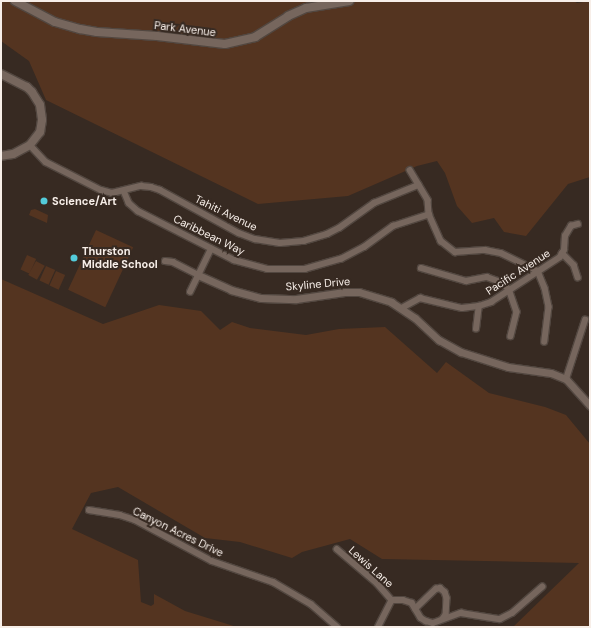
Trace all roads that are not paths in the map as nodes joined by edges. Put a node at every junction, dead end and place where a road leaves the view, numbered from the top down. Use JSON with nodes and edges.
{"nodes":[{"id":1,"x":15,"y":1,"type":"edge"},
{"id":2,"x":349,"y":1,"type":"edge"},
{"id":3,"x":1,"y":74,"type":"edge"},
{"id":4,"x":30,"y":146,"type":"junction"},
{"id":5,"x":1,"y":156,"type":"edge"},
{"id":6,"x":410,"y":170,"type":"dead end"},
{"id":7,"x":418,"y":185,"type":"junction"},
{"id":8,"x":124,"y":191,"type":"junction"},
{"id":9,"x":429,"y":214,"type":"junction"},
{"id":10,"x":578,"y":224,"type":"dead end"},
{"id":11,"x":210,"y":249,"type":"junction"},
{"id":12,"x":562,"y":253,"type":"junction"},
{"id":13,"x":165,"y":261,"type":"dead end"},
{"id":14,"x":421,"y":268,"type":"dead end"},
{"id":15,"x":538,"y":271,"type":"junction"},
{"id":16,"x":198,"y":275,"type":"junction"},
{"id":17,"x":578,"y":277,"type":"dead end"},
{"id":18,"x":509,"y":289,"type":"junction"},
{"id":19,"x":190,"y":292,"type":"dead end"},
{"id":20,"x":479,"y":306,"type":"junction"},
{"id":21,"x":402,"y":308,"type":"junction"},
{"id":22,"x":585,"y":320,"type":"dead end"},
{"id":23,"x":476,"y":329,"type":"dead end"},
{"id":24,"x":511,"y":336,"type":"dead end"},
{"id":25,"x":545,"y":342,"type":"dead end"},
{"id":26,"x":566,"y":379,"type":"junction"},
{"id":27,"x":590,"y":406,"type":"edge"},
{"id":28,"x":89,"y":510,"type":"dead end"},
{"id":29,"x":336,"y":549,"type":"dead end"},
{"id":30,"x":542,"y":587,"type":"dead end"},
{"id":31,"x":392,"y":600,"type":"junction"},
{"id":32,"x":414,"y":609,"type":"junction"},
{"id":33,"x":443,"y":619,"type":"junction"},
{"id":34,"x":337,"y":627,"type":"edge"},
{"id":35,"x":378,"y":627,"type":"edge"}],
"edges":[{"from":1,"to":2,"type":"main road","name":"Park Avenue"},
{"from":3,"to":4,"type":"main road"},
{"from":4,"to":5,"type":"main road"},
{"from":4,"to":8,"type":"street","name":"Tahiti Avenue"},
{"from":6,"to":7,"type":"street"},
{"from":7,"to":8,"type":"street","name":"Tahiti Avenue"},
{"from":7,"to":9,"type":"street"},
{"from":8,"to":11,"type":"street","name":"Caribbean Way"},
{"from":9,"to":11,"type":"street","name":"Caribbean Way"},
{"from":9,"to":15,"type":"street"},
{"from":10,"to":12,"type":"street","name":"Pacific Avenue"},
{"from":11,"to":16,"type":"street"},
{"from":12,"to":15,"type":"street","name":"Pacific Avenue"},
{"from":12,"to":17,"type":"street"},
{"from":13,"to":16,"type":"street","name":"Skyline Drive"},
{"from":14,"to":18,"type":"street"},
{"from":15,"to":18,"type":"street","name":"Pacific Avenue"},
{"from":15,"to":25,"type":"street"},
{"from":16,"to":19,"type":"street"},
{"from":16,"to":21,"type":"street","name":"Skyline Drive"},
{"from":18,"to":20,"type":"street","name":"Pacific Avenue"},
{"from":18,"to":24,"type":"street"},
{"from":20,"to":21,"type":"street","name":"Pacific Avenue"},
{"from":20,"to":23,"type":"street"},
{"from":21,"to":26,"type":"street","name":"Skyline Drive"},
{"from":22,"to":26,"type":"street"},
{"from":26,"to":27,"type":"street","name":"Skyline Drive"},
{"from":28,"to":34,"type":"street","name":"Canyon Acres Drive"},
{"from":29,"to":31,"type":"street","name":"Lewis Lane"},
{"from":30,"to":33,"type":"street"},
{"from":31,"to":32,"type":"street"},
{"from":31,"to":35,"type":"street"},
{"from":32,"to":33,"type":"street"},
{"from":32,"to":33,"type":"street"}]}
